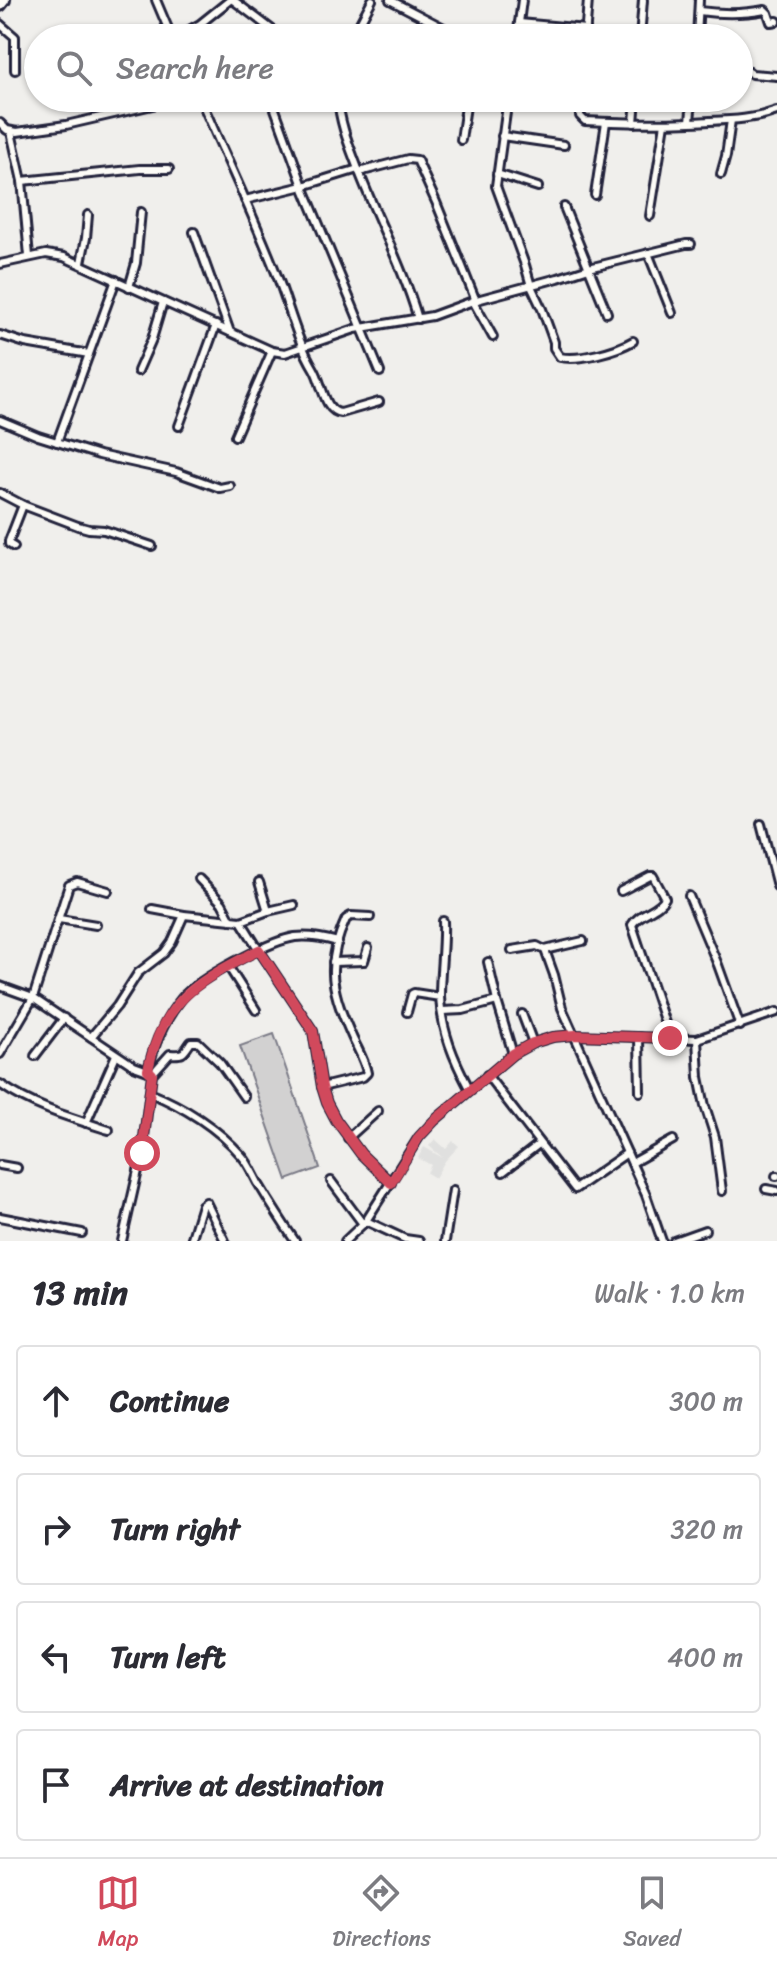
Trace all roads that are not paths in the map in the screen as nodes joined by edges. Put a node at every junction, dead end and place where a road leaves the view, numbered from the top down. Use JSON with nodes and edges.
{"nodes":[{"id":1,"x":4,"y":0,"type":"edge"},
{"id":2,"x":156,"y":0,"type":"edge"},
{"id":3,"x":232,"y":0,"type":"edge"},
{"id":4,"x":372,"y":0,"type":"edge"},
{"id":5,"x":390,"y":0,"type":"edge"},
{"id":6,"x":522,"y":0,"type":"edge"},
{"id":7,"x":588,"y":0,"type":"edge"},
{"id":8,"x":643,"y":0,"type":"edge"},
{"id":9,"x":699,"y":0,"type":"edge"},
{"id":10,"x":0,"y":5,"type":"edge"},
{"id":11,"x":699,"y":11,"type":"junction"},
{"id":12,"x":777,"y":21,"type":"edge"},
{"id":13,"x":519,"y":23,"type":"joint"},
{"id":14,"x":0,"y":24,"type":"edge"},
{"id":15,"x":167,"y":24,"type":"edge"},
{"id":16,"x":200,"y":24,"type":"edge"},
{"id":17,"x":264,"y":24,"type":"edge"},
{"id":18,"x":359,"y":24,"type":"edge"},
{"id":19,"x":436,"y":24,"type":"edge"},
{"id":20,"x":530,"y":24,"type":"edge"},
{"id":21,"x":586,"y":24,"type":"edge"},
{"id":22,"x":641,"y":24,"type":"edge"},
{"id":23,"x":698,"y":24,"type":"edge"},
{"id":24,"x":15,"y":70,"type":"dead end"},
{"id":25,"x":753,"y":74,"type":"edge"},
{"id":26,"x":777,"y":76,"type":"edge"},
{"id":27,"x":777,"y":111,"type":"edge"},
{"id":28,"x":122,"y":112,"type":"edge"},
{"id":29,"x":206,"y":112,"type":"edge"},
{"id":30,"x":276,"y":112,"type":"edge"},
{"id":31,"x":339,"y":112,"type":"edge"},
{"id":32,"x":465,"y":112,"type":"edge"},
{"id":33,"x":506,"y":112,"type":"edge"},
{"id":34,"x":580,"y":112,"type":"edge"},
{"id":35,"x":635,"y":112,"type":"edge"},
{"id":36,"x":691,"y":112,"type":"edge"},
{"id":37,"x":731,"y":120,"type":"junction"},
{"id":38,"x":606,"y":122,"type":"junction"},
{"id":39,"x":690,"y":122,"type":"junction"},
{"id":40,"x":0,"y":123,"type":"edge"},
{"id":41,"x":634,"y":123,"type":"junction"},
{"id":42,"x":665,"y":123,"type":"junction"},
{"id":43,"x":11,"y":132,"type":"junction"},
{"id":44,"x":502,"y":136,"type":"junction"},
{"id":45,"x":461,"y":140,"type":"dead end"},
{"id":46,"x":564,"y":145,"type":"dead end"},
{"id":47,"x":169,"y":169,"type":"dead end"},
{"id":48,"x":359,"y":170,"type":"junction"},
{"id":49,"x":497,"y":174,"type":"junction"},
{"id":50,"x":721,"y":174,"type":"dead end"},
{"id":51,"x":22,"y":181,"type":"junction"},
{"id":52,"x":303,"y":186,"type":"junction"},
{"id":53,"x":538,"y":187,"type":"dead end"},
{"id":54,"x":595,"y":195,"type":"dead end"},
{"id":55,"x":245,"y":200,"type":"junction"},
{"id":56,"x":564,"y":207,"type":"dead end"},
{"id":57,"x":141,"y":212,"type":"dead end"},
{"id":58,"x":88,"y":215,"type":"dead end"},
{"id":59,"x":650,"y":216,"type":"dead end"},
{"id":60,"x":194,"y":232,"type":"dead end"},
{"id":61,"x":691,"y":244,"type":"dead end"},
{"id":62,"x":648,"y":253,"type":"junction"},
{"id":63,"x":29,"y":256,"type":"junction"},
{"id":64,"x":81,"y":263,"type":"junction"},
{"id":65,"x":0,"y":264,"type":"edge"},
{"id":66,"x":589,"y":268,"type":"junction"},
{"id":67,"x":116,"y":280,"type":"junction"},
{"id":68,"x":531,"y":286,"type":"junction"},
{"id":69,"x":129,"y":287,"type":"junction"},
{"id":70,"x":474,"y":301,"type":"junction"},
{"id":71,"x":163,"y":302,"type":"junction"},
{"id":72,"x":607,"y":313,"type":"dead end"},
{"id":73,"x":672,"y":313,"type":"dead end"},
{"id":74,"x":418,"y":319,"type":"junction"},
{"id":75,"x":216,"y":325,"type":"junction"},
{"id":76,"x":362,"y":328,"type":"junction"},
{"id":77,"x":230,"y":332,"type":"junction"},
{"id":78,"x":0,"y":335,"type":"edge"},
{"id":79,"x":493,"y":337,"type":"dead end"},
{"id":80,"x":633,"y":341,"type":"dead end"},
{"id":81,"x":302,"y":348,"type":"junction"},
{"id":82,"x":272,"y":351,"type":"junction"},
{"id":83,"x":89,"y":354,"type":"junction"},
{"id":84,"x":138,"y":371,"type":"dead end"},
{"id":85,"x":380,"y":372,"type":"dead end"},
{"id":86,"x":379,"y":402,"type":"dead end"},
{"id":87,"x":0,"y":420,"type":"edge"},
{"id":88,"x":179,"y":426,"type":"dead end"},
{"id":89,"x":235,"y":436,"type":"dead end"},
{"id":90,"x":57,"y":442,"type":"junction"},
{"id":91,"x":230,"y":486,"type":"dead end"},
{"id":92,"x":0,"y":493,"type":"edge"},
{"id":93,"x":23,"y":505,"type":"junction"},
{"id":94,"x":152,"y":546,"type":"dead end"},
{"id":95,"x":14,"y":547,"type":"dead end"},
{"id":96,"x":761,"y":824,"type":"dead end"},
{"id":97,"x":774,"y":864,"type":"edge"},
{"id":98,"x":199,"y":879,"type":"dead end"},
{"id":99,"x":259,"y":882,"type":"dead end"},
{"id":100,"x":777,"y":886,"type":"edge"},
{"id":101,"x":108,"y":891,"type":"dead end"},
{"id":102,"x":621,"y":891,"type":"dead end"},
{"id":103,"x":689,"y":896,"type":"dead end"},
{"id":104,"x":294,"y":905,"type":"dead end"},
{"id":105,"x":152,"y":909,"type":"dead end"},
{"id":106,"x":268,"y":911,"type":"junction"},
{"id":107,"x":184,"y":915,"type":"junction"},
{"id":108,"x":370,"y":917,"type":"dead end"},
{"id":109,"x":59,"y":919,"type":"junction"},
{"id":110,"x":232,"y":920,"type":"junction"},
{"id":111,"x":241,"y":921,"type":"junction"},
{"id":112,"x":443,"y":921,"type":"dead end"},
{"id":113,"x":96,"y":925,"type":"dead end"},
{"id":114,"x":583,"y":941,"type":"dead end"},
{"id":115,"x":338,"y":942,"type":"junction"},
{"id":116,"x":368,"y":948,"type":"dead end"},
{"id":117,"x":259,"y":950,"type":"junction"},
{"id":118,"x":512,"y":950,"type":"dead end"},
{"id":119,"x":545,"y":950,"type":"junction"},
{"id":120,"x":333,"y":962,"type":"junction"},
{"id":121,"x":488,"y":962,"type":"dead end"},
{"id":122,"x":228,"y":966,"type":"junction"},
{"id":123,"x":0,"y":986,"type":"edge"},
{"id":124,"x":440,"y":997,"type":"junction"},
{"id":125,"x":33,"y":998,"type":"junction"},
{"id":126,"x":497,"y":1001,"type":"junction"},
{"id":127,"x":256,"y":1010,"type":"dead end"},
{"id":128,"x":442,"y":1011,"type":"junction"},
{"id":129,"x":407,"y":1012,"type":"dead end"},
{"id":130,"x":777,"y":1012,"type":"edge"},
{"id":131,"x":522,"y":1014,"type":"dead end"},
{"id":132,"x":64,"y":1018,"type":"junction"},
{"id":133,"x":740,"y":1026,"type":"junction"},
{"id":134,"x":575,"y":1035,"type":"junction"},
{"id":135,"x":91,"y":1037,"type":"junction"},
{"id":136,"x":639,"y":1037,"type":"junction"},
{"id":137,"x":670,"y":1038,"type":"junction"},
{"id":138,"x":697,"y":1039,"type":"junction"},
{"id":139,"x":533,"y":1043,"type":"junction"},
{"id":140,"x":0,"y":1054,"type":"edge"},
{"id":141,"x":513,"y":1054,"type":"junction"},
{"id":142,"x":116,"y":1055,"type":"junction"},
{"id":143,"x":35,"y":1056,"type":"dead end"},
{"id":144,"x":150,"y":1072,"type":"junction"},
{"id":145,"x":487,"y":1075,"type":"junction"},
{"id":146,"x":0,"y":1084,"type":"edge"},
{"id":147,"x":322,"y":1087,"type":"junction"},
{"id":148,"x":470,"y":1090,"type":"junction"},
{"id":149,"x":640,"y":1092,"type":"dead end"},
{"id":150,"x":150,"y":1093,"type":"junction"},
{"id":151,"x":244,"y":1097,"type":"dead end"},
{"id":152,"x":378,"y":1111,"type":"dead end"},
{"id":153,"x":86,"y":1123,"type":"junction"},
{"id":154,"x":109,"y":1130,"type":"dead end"},
{"id":155,"x":348,"y":1138,"type":"junction"},
{"id":156,"x":673,"y":1140,"type":"dead end"},
{"id":157,"x":539,"y":1144,"type":"junction"},
{"id":158,"x":627,"y":1153,"type":"junction"},
{"id":159,"x":632,"y":1163,"type":"junction"},
{"id":160,"x":0,"y":1165,"type":"edge"},
{"id":161,"x":17,"y":1168,"type":"dead end"},
{"id":162,"x":503,"y":1172,"type":"dead end"},
{"id":163,"x":331,"y":1181,"type":"dead end"},
{"id":164,"x":391,"y":1183,"type":"junction"},
{"id":165,"x":766,"y":1189,"type":"dead end"},
{"id":166,"x":453,"y":1190,"type":"dead end"},
{"id":167,"x":722,"y":1191,"type":"dead end"},
{"id":168,"x":777,"y":1191,"type":"edge"},
{"id":169,"x":0,"y":1217,"type":"edge"},
{"id":170,"x":364,"y":1222,"type":"junction"},
{"id":171,"x":705,"y":1230,"type":"dead end"},
{"id":172,"x":82,"y":1233,"type":"dead end"},
{"id":173,"x":122,"y":1241,"type":"edge"},
{"id":174,"x":191,"y":1241,"type":"edge"},
{"id":175,"x":225,"y":1241,"type":"edge"},
{"id":176,"x":295,"y":1241,"type":"edge"},
{"id":177,"x":345,"y":1241,"type":"edge"},
{"id":178,"x":419,"y":1241,"type":"edge"},
{"id":179,"x":445,"y":1241,"type":"edge"},
{"id":180,"x":662,"y":1241,"type":"edge"},
{"id":181,"x":674,"y":1241,"type":"edge"}],
"edges":[{"from":1,"to":10,"type":"main road"},
{"from":2,"to":15,"type":"street"},
{"from":3,"to":16,"type":"street"},
{"from":3,"to":17,"type":"street"},
{"from":4,"to":18,"type":"street"},
{"from":5,"to":19,"type":"street"},
{"from":6,"to":13,"type":"street"},
{"from":7,"to":21,"type":"street"},
{"from":8,"to":22,"type":"street"},
{"from":9,"to":11,"type":"street"},
{"from":11,"to":12,"type":"street"},
{"from":11,"to":23,"type":"street"},
{"from":13,"to":20,"type":"street"},
{"from":14,"to":24,"type":"street"},
{"from":25,"to":26,"type":"street"},
{"from":27,"to":37,"type":"street"},
{"from":28,"to":43,"type":"street"},
{"from":29,"to":55,"type":"street"},
{"from":30,"to":52,"type":"street"},
{"from":31,"to":48,"type":"street"},
{"from":32,"to":45,"type":"street"},
{"from":33,"to":44,"type":"street"},
{"from":34,"to":38,"type":"street"},
{"from":35,"to":41,"type":"street"},
{"from":36,"to":39,"type":"street"},
{"from":37,"to":39,"type":"street"},
{"from":37,"to":50,"type":"street"},
{"from":38,"to":41,"type":"street"},
{"from":38,"to":54,"type":"street"},
{"from":39,"to":42,"type":"street"},
{"from":40,"to":43,"type":"street"},
{"from":41,"to":42,"type":"street"},
{"from":42,"to":59,"type":"street"},
{"from":43,"to":51,"type":"street"},
{"from":44,"to":46,"type":"street"},
{"from":44,"to":49,"type":"street"},
{"from":47,"to":51,"type":"street"},
{"from":48,"to":52,"type":"street"},
{"from":48,"to":70,"type":"street"},
{"from":48,"to":74,"type":"street"},
{"from":49,"to":53,"type":"street"},
{"from":49,"to":68,"type":"street"},
{"from":51,"to":63,"type":"street"},
{"from":52,"to":55,"type":"street"},
{"from":52,"to":76,"type":"street"},
{"from":55,"to":81,"type":"street"},
{"from":56,"to":66,"type":"street"},
{"from":57,"to":69,"type":"street"},
{"from":58,"to":64,"type":"street"},
{"from":60,"to":77,"type":"street"},
{"from":61,"to":62,"type":"street"},
{"from":62,"to":66,"type":"street"},
{"from":62,"to":73,"type":"street"},
{"from":63,"to":64,"type":"street"},
{"from":63,"to":65,"type":"street"},
{"from":64,"to":67,"type":"street"},
{"from":66,"to":68,"type":"street"},
{"from":66,"to":72,"type":"street"},
{"from":67,"to":69,"type":"street"},
{"from":67,"to":83,"type":"street"},
{"from":68,"to":70,"type":"street"},
{"from":68,"to":80,"type":"street"},
{"from":69,"to":71,"type":"street"},
{"from":70,"to":74,"type":"street"},
{"from":70,"to":79,"type":"street"},
{"from":71,"to":75,"type":"street"},
{"from":71,"to":84,"type":"street"},
{"from":74,"to":76,"type":"street"},
{"from":75,"to":77,"type":"street"},
{"from":75,"to":88,"type":"street"},
{"from":76,"to":81,"type":"street"},
{"from":76,"to":85,"type":"street"},
{"from":77,"to":82,"type":"street"},
{"from":78,"to":83,"type":"street"},
{"from":81,"to":82,"type":"street"},
{"from":81,"to":86,"type":"street"},
{"from":82,"to":89,"type":"street"},
{"from":83,"to":90,"type":"street"},
{"from":87,"to":90,"type":"street"},
{"from":90,"to":91,"type":"street"},
{"from":92,"to":93,"type":"street"},
{"from":93,"to":94,"type":"street"},
{"from":93,"to":95,"type":"street"},
{"from":96,"to":97,"type":"street"},
{"from":97,"to":100,"type":"street"},
{"from":98,"to":110,"type":"street"},
{"from":99,"to":106,"type":"street"},
{"from":101,"to":109,"type":"street"},
{"from":102,"to":137,"type":"street"},
{"from":103,"to":133,"type":"street"},
{"from":104,"to":106,"type":"street"},
{"from":105,"to":107,"type":"street"},
{"from":106,"to":111,"type":"street"},
{"from":107,"to":110,"type":"street"},
{"from":107,"to":135,"type":"street"},
{"from":108,"to":115,"type":"street"},
{"from":109,"to":113,"type":"street"},
{"from":109,"to":125,"type":"street"},
{"from":110,"to":111,"type":"street"},
{"from":111,"to":117,"type":"street"},
{"from":112,"to":124,"type":"street"},
{"from":114,"to":119,"type":"street"},
{"from":115,"to":117,"type":"street"},
{"from":115,"to":120,"type":"street"},
{"from":116,"to":120,"type":"street"},
{"from":117,"to":122,"type":"street"},
{"from":117,"to":147,"type":"street"},
{"from":118,"to":119,"type":"street"},
{"from":119,"to":134,"type":"street"},
{"from":120,"to":147,"type":"street"},
{"from":121,"to":126,"type":"street"},
{"from":122,"to":127,"type":"street"},
{"from":122,"to":144,"type":"street"},
{"from":123,"to":125,"type":"street"},
{"from":124,"to":128,"type":"street"},
{"from":124,"to":129,"type":"street"},
{"from":125,"to":132,"type":"street"},
{"from":125,"to":140,"type":"street"},
{"from":126,"to":128,"type":"street"},
{"from":126,"to":141,"type":"street"},
{"from":128,"to":148,"type":"street"},
{"from":130,"to":133,"type":"street"},
{"from":131,"to":139,"type":"street"},
{"from":132,"to":135,"type":"street"},
{"from":132,"to":143,"type":"street"},
{"from":133,"to":138,"type":"street"},
{"from":134,"to":136,"type":"street"},
{"from":134,"to":139,"type":"street"},
{"from":134,"to":158,"type":"street"},
{"from":135,"to":142,"type":"street"},
{"from":136,"to":137,"type":"street"},
{"from":136,"to":149,"type":"street"},
{"from":137,"to":138,"type":"street"},
{"from":138,"to":167,"type":"street"},
{"from":139,"to":141,"type":"street"},
{"from":141,"to":145,"type":"street"},
{"from":142,"to":144,"type":"street"},
{"from":142,"to":153,"type":"street"},
{"from":144,"to":150,"type":"street"},
{"from":144,"to":151,"type":"street"},
{"from":145,"to":148,"type":"street"},
{"from":145,"to":157,"type":"street"},
{"from":146,"to":153,"type":"street"},
{"from":147,"to":155,"type":"street"},
{"from":148,"to":164,"type":"street"},
{"from":150,"to":173,"type":"street"},
{"from":150,"to":176,"type":"street"},
{"from":152,"to":155,"type":"street"},
{"from":153,"to":154,"type":"street"},
{"from":155,"to":164,"type":"street"},
{"from":156,"to":159,"type":"street"},
{"from":157,"to":158,"type":"street"},
{"from":157,"to":162,"type":"street"},
{"from":158,"to":159,"type":"street"},
{"from":159,"to":180,"type":"street"},
{"from":160,"to":161,"type":"street"},
{"from":163,"to":170,"type":"street"},
{"from":164,"to":170,"type":"street"},
{"from":165,"to":168,"type":"street"},
{"from":166,"to":179,"type":"street"},
{"from":169,"to":172,"type":"street"},
{"from":170,"to":177,"type":"street"},
{"from":170,"to":178,"type":"street"},
{"from":171,"to":181,"type":"street"},
{"from":174,"to":175,"type":"street"}]}
